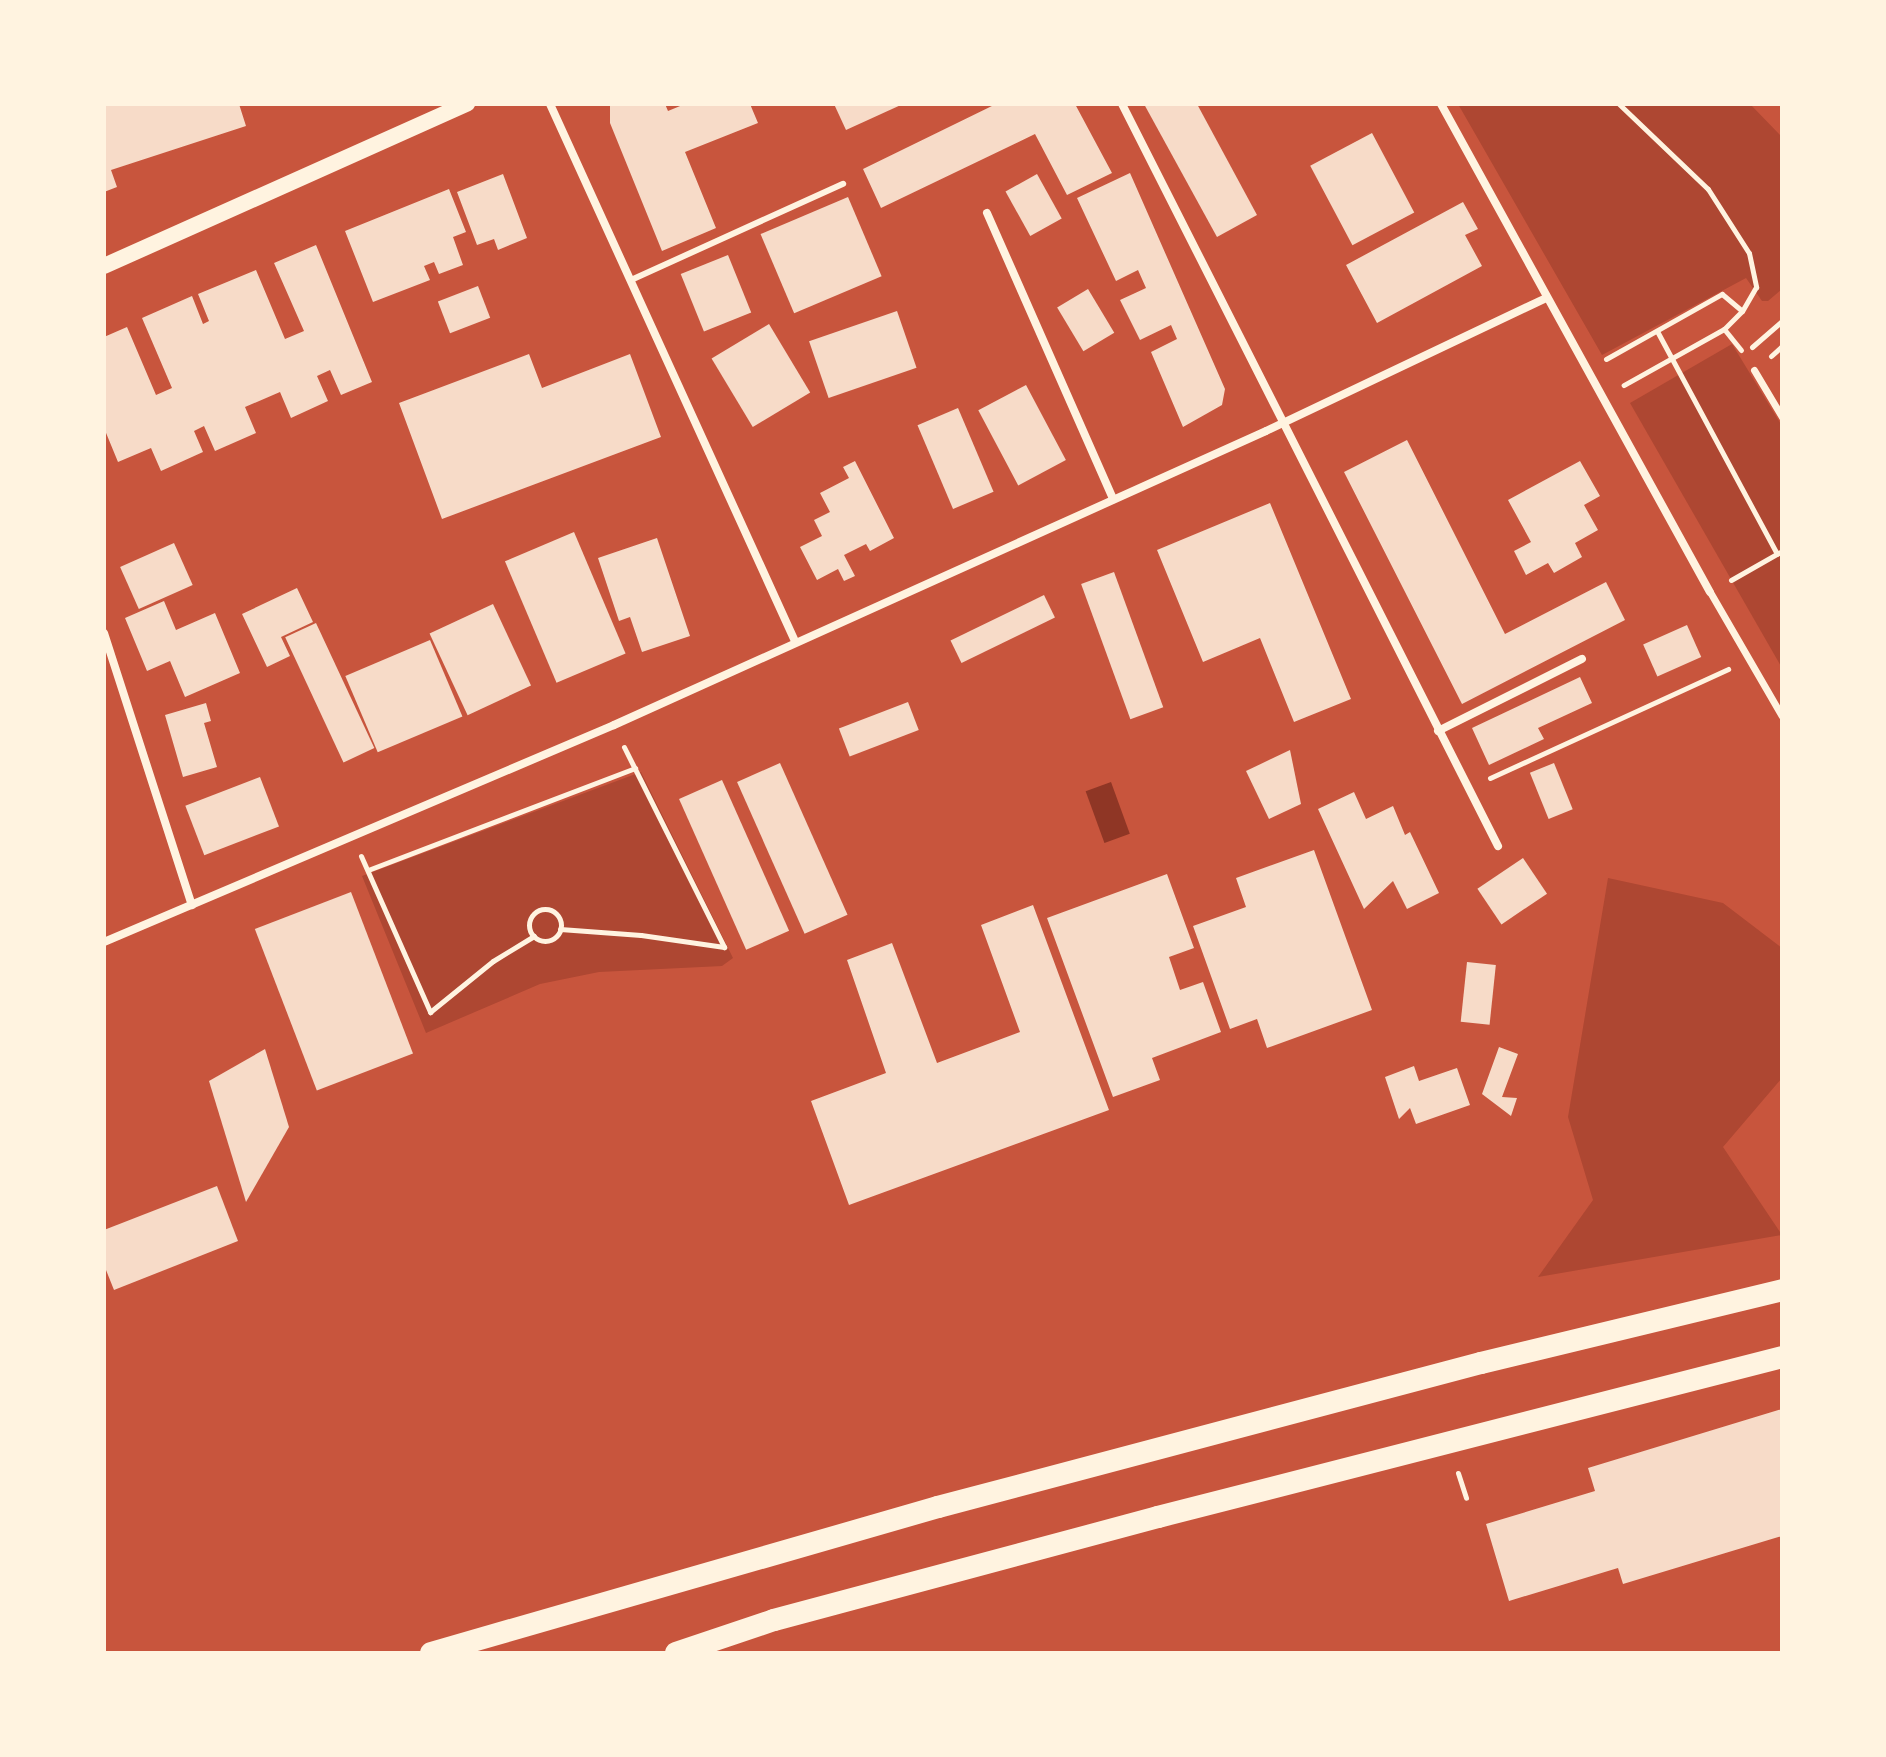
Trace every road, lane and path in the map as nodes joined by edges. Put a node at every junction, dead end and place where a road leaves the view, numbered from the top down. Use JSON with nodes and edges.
{"nodes":[{"id":1,"x":467,"y":104,"type":"edge"},
{"id":2,"x":550,"y":104,"type":"edge"},
{"id":3,"x":1122,"y":104,"type":"edge"},
{"id":4,"x":1441,"y":104,"type":"edge"},
{"id":5,"x":1619,"y":104,"type":"edge"},
{"id":6,"x":843,"y":184,"type":"dead end"},
{"id":7,"x":987,"y":213,"type":"dead end"},
{"id":8,"x":104,"y":266,"type":"edge"},
{"id":9,"x":631,"y":280,"type":"junction"},
{"id":10,"x":1546,"y":298,"type":"junction"},
{"id":11,"x":1742,"y":311,"type":"junction"},
{"id":12,"x":1782,"y":321,"type":"edge"},
{"id":13,"x":1657,"y":331,"type":"junction"},
{"id":14,"x":1744,"y":353,"type":"dead end"},
{"id":15,"x":1672,"y":359,"type":"junction"},
{"id":16,"x":1587,"y":369,"type":"junction"},
{"id":17,"x":1754,"y":370,"type":"dead end"},
{"id":18,"x":1602,"y":398,"type":"junction"},
{"id":19,"x":1782,"y":417,"type":"edge"},
{"id":20,"x":1284,"y":422,"type":"junction"},
{"id":21,"x":1113,"y":499,"type":"junction"},
{"id":22,"x":1780,"y":552,"type":"edge"},
{"id":23,"x":1710,"y":592,"type":"junction"},
{"id":24,"x":104,"y":633,"type":"edge"},
{"id":25,"x":795,"y":641,"type":"junction"},
{"id":26,"x":1582,"y":659,"type":"dead end"},
{"id":27,"x":1749,"y":660,"type":"junction"},
{"id":28,"x":1782,"y":716,"type":"edge"},
{"id":29,"x":614,"y":725,"type":"junction"},
{"id":30,"x":1438,"y":731,"type":"junction"},
{"id":31,"x":635,"y":768,"type":"junction"},
{"id":32,"x":1467,"y":789,"type":"junction"},
{"id":33,"x":352,"y":837,"type":"junction"},
{"id":34,"x":1498,"y":846,"type":"dead end"},
{"id":35,"x":368,"y":870,"type":"junction"},
{"id":36,"x":192,"y":905,"type":"junction"},
{"id":37,"x":560,"y":929,"type":"junction"},
{"id":38,"x":534,"y":936,"type":"junction"},
{"id":39,"x":104,"y":942,"type":"edge"},
{"id":40,"x":1782,"y":1290,"type":"edge"},
{"id":41,"x":1782,"y":1357,"type":"edge"},
{"id":42,"x":431,"y":1653,"type":"edge"},
{"id":43,"x":676,"y":1653,"type":"edge"}],
"edges":[{"from":1,"to":8,"type":"main road"},
{"from":2,"to":9,"type":"street"},
{"from":3,"to":20,"type":"street"},
{"from":4,"to":10,"type":"street"},
{"from":5,"to":11,"type":"path"},
{"from":6,"to":9,"type":"lane"},
{"from":7,"to":21,"type":"street"},
{"from":9,"to":25,"type":"street"},
{"from":10,"to":16,"type":"street"},
{"from":10,"to":20,"type":"street"},
{"from":11,"to":13,"type":"path"},
{"from":11,"to":15,"type":"path"},
{"from":12,"to":14,"type":"path"},
{"from":13,"to":15,"type":"path"},
{"from":13,"to":16,"type":"path"},
{"from":15,"to":18,"type":"path"},
{"from":15,"to":22,"type":"path"},
{"from":16,"to":18,"type":"street"},
{"from":17,"to":19,"type":"street"},
{"from":18,"to":23,"type":"street"},
{"from":20,"to":21,"type":"street"},
{"from":20,"to":30,"type":"street"},
{"from":21,"to":25,"type":"street"},
{"from":22,"to":23,"type":"path"},
{"from":23,"to":27,"type":"street"},
{"from":24,"to":36,"type":"street"},
{"from":25,"to":29,"type":"street"},
{"from":26,"to":30,"type":"street"},
{"from":27,"to":28,"type":"street"},
{"from":27,"to":32,"type":"path"},
{"from":29,"to":31,"type":"path"},
{"from":29,"to":33,"type":"street"},
{"from":30,"to":32,"type":"street"},
{"from":31,"to":35,"type":"path"},
{"from":31,"to":37,"type":"path"},
{"from":32,"to":34,"type":"street"},
{"from":33,"to":35,"type":"path"},
{"from":33,"to":36,"type":"street"},
{"from":35,"to":38,"type":"path"},
{"from":36,"to":39,"type":"street"},
{"from":37,"to":38,"type":"path"},
{"from":37,"to":38,"type":"path"},
{"from":40,"to":42,"type":"highway"},
{"from":41,"to":43,"type":"highway"}]}
